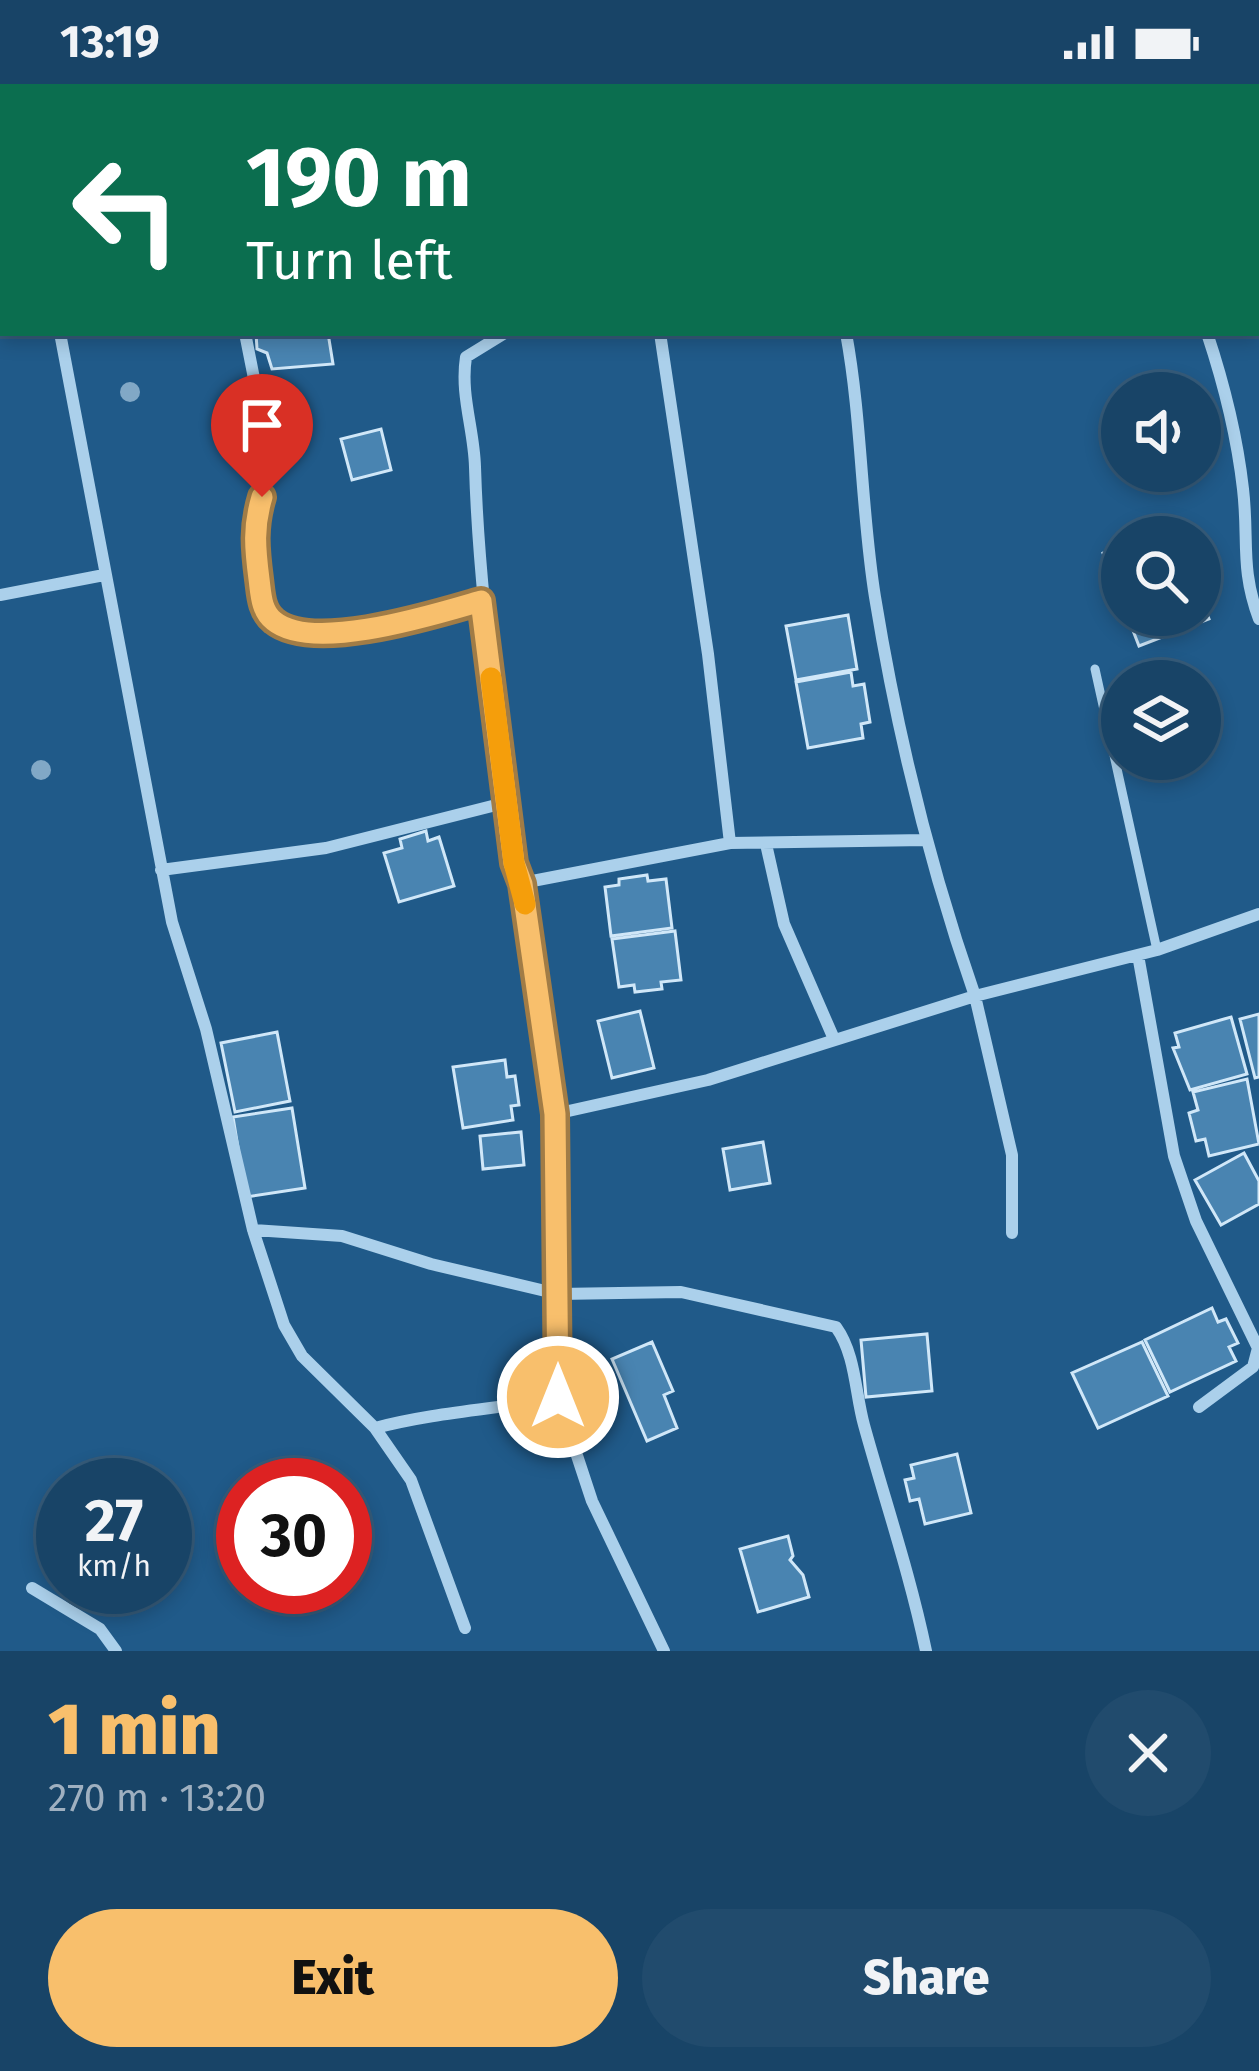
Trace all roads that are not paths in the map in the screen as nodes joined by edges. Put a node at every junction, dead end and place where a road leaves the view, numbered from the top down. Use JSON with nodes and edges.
{"nodes":[{"id":1,"x":61,"y":336,"type":"edge"},
{"id":2,"x":246,"y":336,"type":"edge"},
{"id":3,"x":500,"y":336,"type":"edge"},
{"id":4,"x":660,"y":336,"type":"edge"},
{"id":5,"x":847,"y":336,"type":"edge"},
{"id":6,"x":1208,"y":336,"type":"edge"},
{"id":7,"x":104,"y":575,"type":"junction"},
{"id":8,"x":0,"y":595,"type":"edge"},
{"id":9,"x":481,"y":601,"type":"junction"},
{"id":10,"x":1259,"y":619,"type":"edge"},
{"id":11,"x":1095,"y":669,"type":"dead end"},
{"id":12,"x":508,"y":802,"type":"junction"},
{"id":13,"x":926,"y":840,"type":"junction"},
{"id":14,"x":730,"y":843,"type":"junction"},
{"id":15,"x":766,"y":844,"type":"junction"},
{"id":16,"x":161,"y":870,"type":"junction"},
{"id":17,"x":522,"y":884,"type":"junction"},
{"id":18,"x":1259,"y":914,"type":"edge"},
{"id":19,"x":1157,"y":950,"type":"junction"},
{"id":20,"x":1138,"y":955,"type":"junction"},
{"id":21,"x":975,"y":996,"type":"junction"},
{"id":22,"x":834,"y":1039,"type":"junction"},
{"id":23,"x":555,"y":1114,"type":"junction"},
{"id":24,"x":253,"y":1230,"type":"junction"},
{"id":25,"x":1012,"y":1233,"type":"dead end"},
{"id":26,"x":558,"y":1294,"type":"junction"},
{"id":27,"x":558,"y":1397,"type":"junction"},
{"id":28,"x":1199,"y":1407,"type":"dead end"},
{"id":29,"x":375,"y":1428,"type":"junction"},
{"id":30,"x":32,"y":1588,"type":"dead end"},
{"id":31,"x":465,"y":1628,"type":"dead end"},
{"id":32,"x":116,"y":1651,"type":"edge"},
{"id":33,"x":664,"y":1651,"type":"edge"},
{"id":34,"x":926,"y":1651,"type":"edge"}],
"edges":[{"from":1,"to":7,"type":"street"},
{"from":2,"to":9,"type":"street"},
{"from":3,"to":9,"type":"street"},
{"from":4,"to":14,"type":"street"},
{"from":5,"to":13,"type":"street"},
{"from":6,"to":10,"type":"street"},
{"from":7,"to":8,"type":"street"},
{"from":7,"to":16,"type":"street"},
{"from":9,"to":12,"type":"street"},
{"from":11,"to":19,"type":"lane"},
{"from":12,"to":16,"type":"street"},
{"from":12,"to":17,"type":"street"},
{"from":13,"to":15,"type":"street"},
{"from":13,"to":21,"type":"street"},
{"from":14,"to":15,"type":"street"},
{"from":14,"to":17,"type":"street"},
{"from":15,"to":22,"type":"street"},
{"from":16,"to":24,"type":"street"},
{"from":17,"to":23,"type":"street"},
{"from":18,"to":19,"type":"street"},
{"from":19,"to":20,"type":"street"},
{"from":20,"to":21,"type":"street"},
{"from":20,"to":28,"type":"street"},
{"from":21,"to":22,"type":"street"},
{"from":21,"to":25,"type":"street"},
{"from":22,"to":23,"type":"street"},
{"from":23,"to":26,"type":"street"},
{"from":24,"to":26,"type":"street"},
{"from":24,"to":29,"type":"street"},
{"from":26,"to":27,"type":"street"},
{"from":26,"to":34,"type":"street"},
{"from":27,"to":29,"type":"street"},
{"from":27,"to":33,"type":"street"},
{"from":29,"to":31,"type":"street"},
{"from":30,"to":32,"type":"street"}]}
